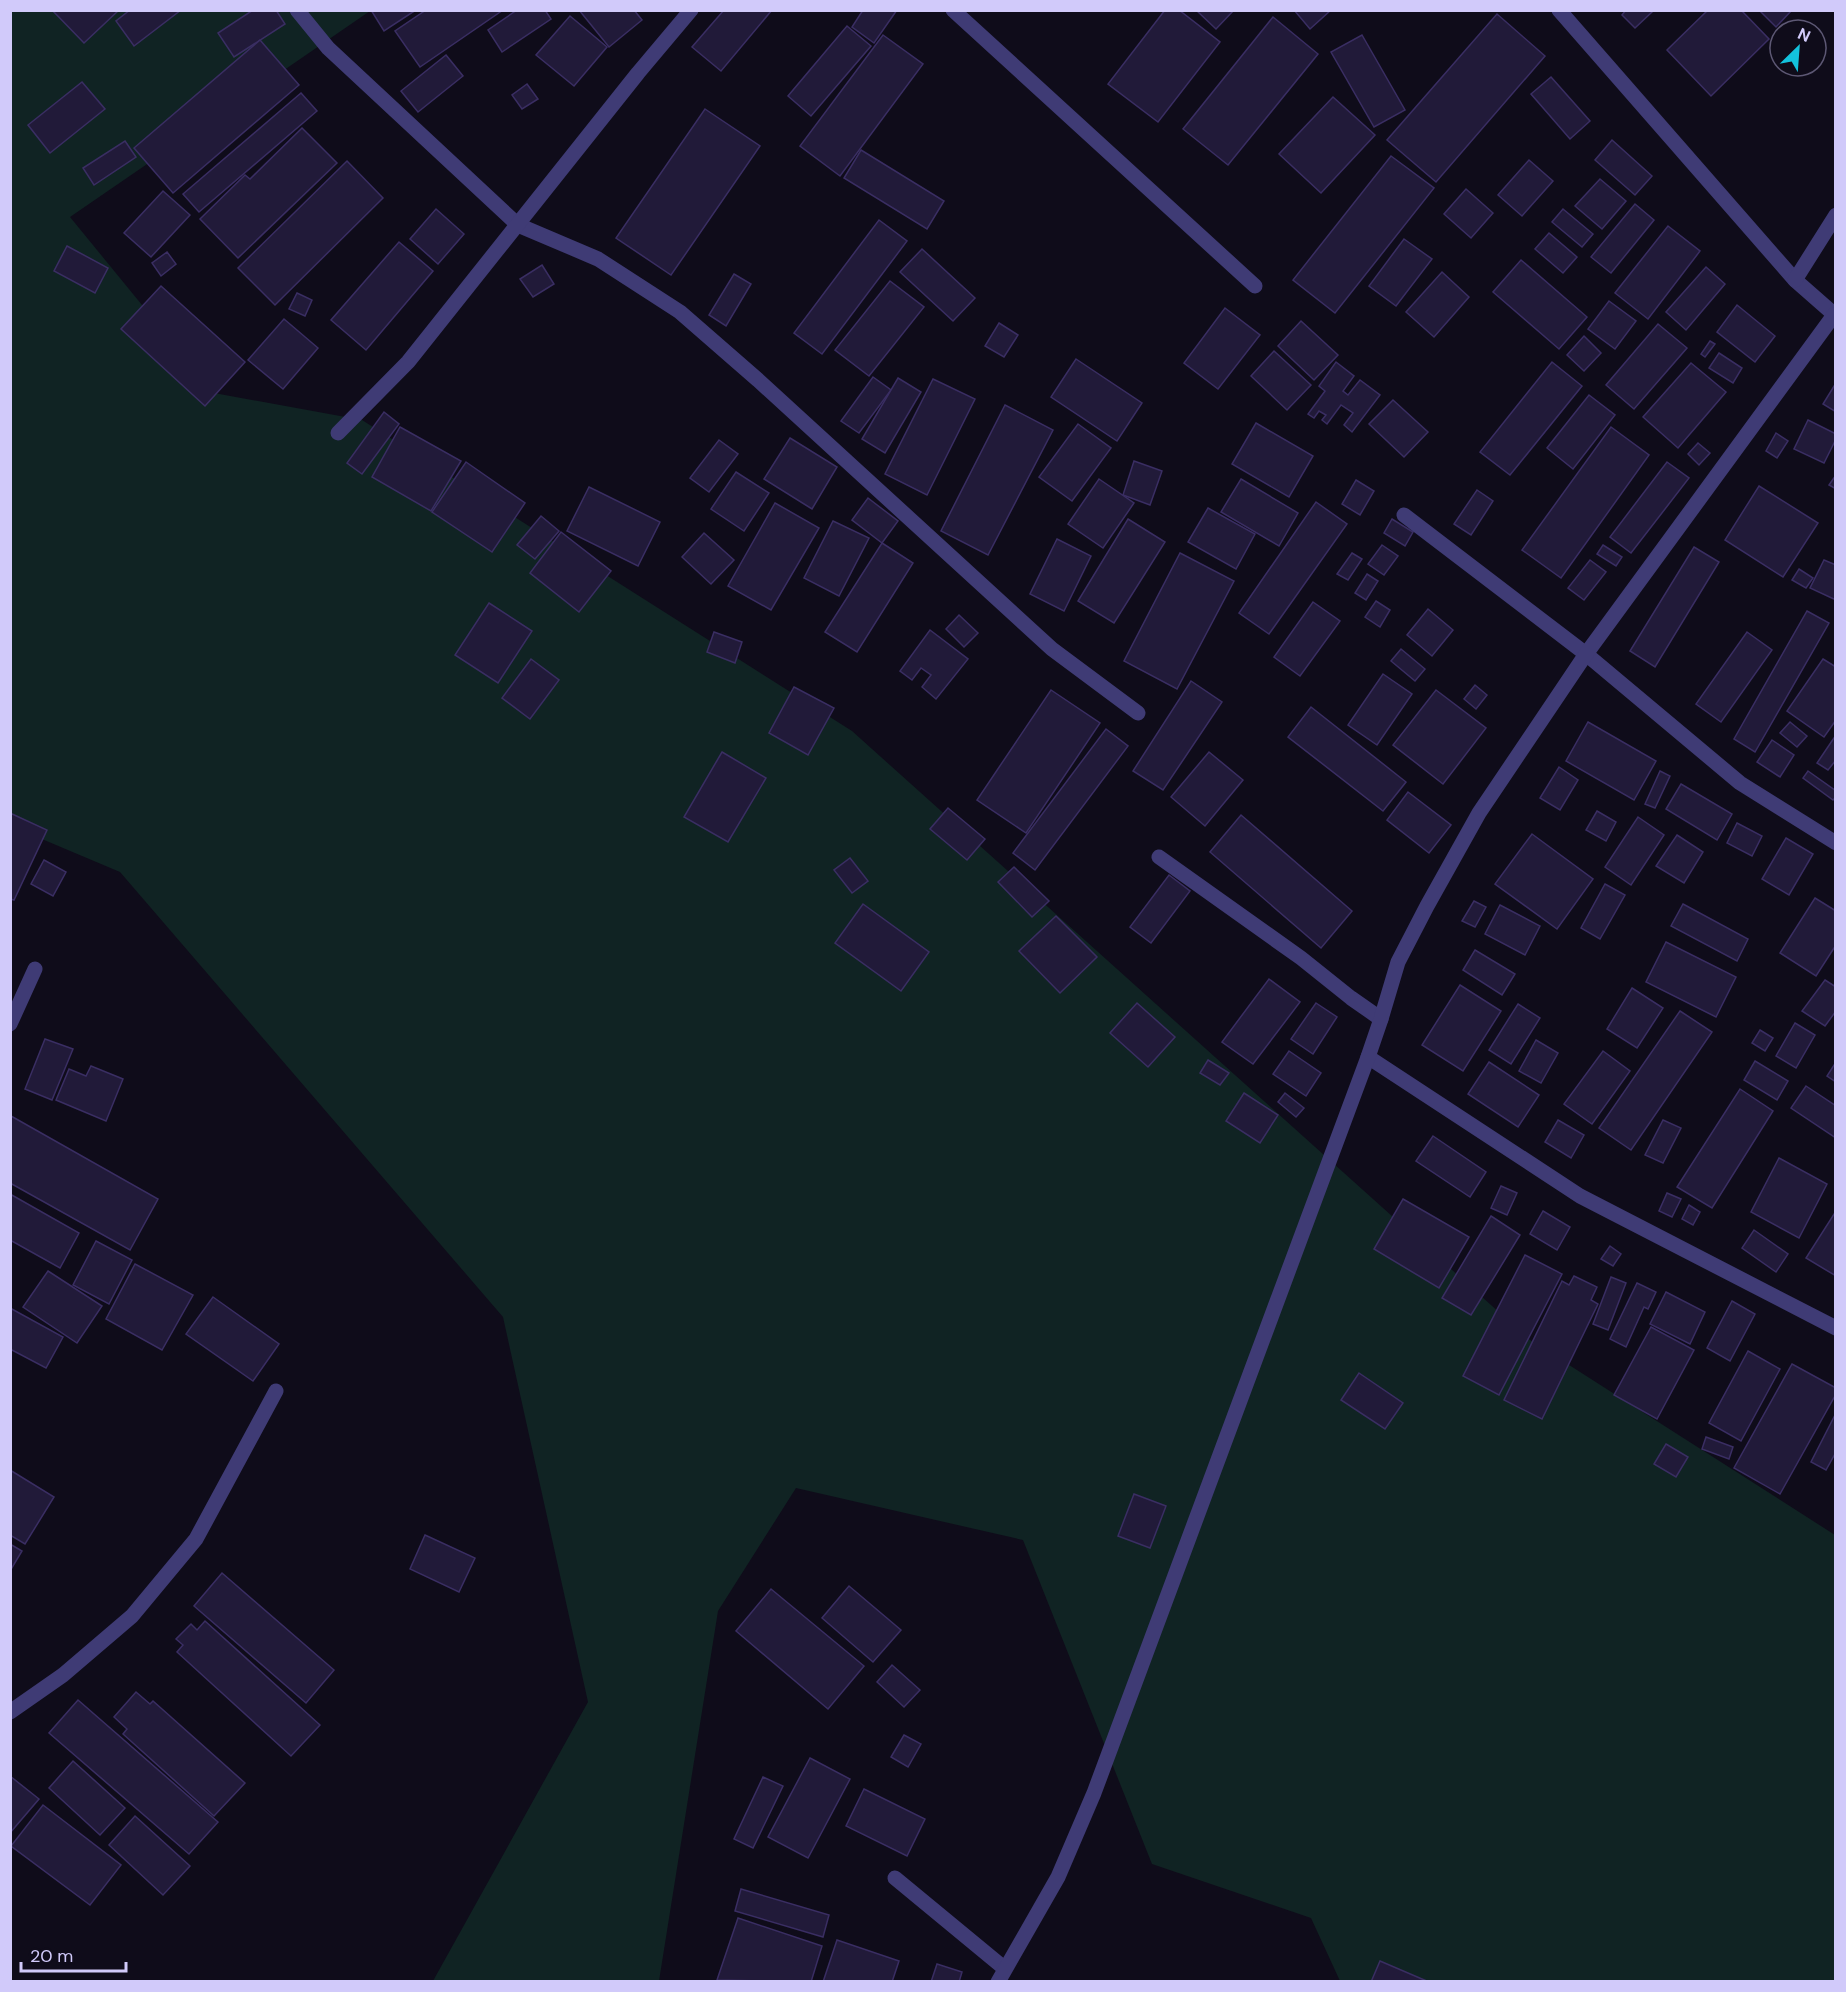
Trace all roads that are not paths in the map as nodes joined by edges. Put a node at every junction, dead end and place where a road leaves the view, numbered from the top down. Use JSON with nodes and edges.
{"nodes":[{"id":1,"x":297,"y":10,"type":"edge"},
{"id":2,"x":691,"y":10,"type":"edge"},
{"id":3,"x":953,"y":10,"type":"edge"},
{"id":4,"x":1559,"y":10,"type":"edge"},
{"id":5,"x":1836,"y":215,"type":"edge"},
{"id":6,"x":518,"y":225,"type":"junction"},
{"id":7,"x":1795,"y":280,"type":"junction"},
{"id":8,"x":1255,"y":286,"type":"dead end"},
{"id":9,"x":1835,"y":316,"type":"edge"},
{"id":10,"x":338,"y":433,"type":"dead end"},
{"id":11,"x":1404,"y":515,"type":"dead end"},
{"id":12,"x":1586,"y":654,"type":"junction"},
{"id":13,"x":1138,"y":713,"type":"dead end"},
{"id":14,"x":1836,"y":843,"type":"edge"},
{"id":15,"x":1158,"y":857,"type":"dead end"},
{"id":16,"x":35,"y":969,"type":"dead end"},
{"id":17,"x":1382,"y":1019,"type":"junction"},
{"id":18,"x":10,"y":1024,"type":"edge"},
{"id":19,"x":1368,"y":1057,"type":"junction"},
{"id":20,"x":1836,"y":1328,"type":"edge"},
{"id":21,"x":276,"y":1391,"type":"dead end"},
{"id":22,"x":10,"y":1712,"type":"edge"},
{"id":23,"x":895,"y":1878,"type":"dead end"},
{"id":24,"x":1001,"y":1975,"type":"edge"}],
"edges":[{"from":1,"to":6,"type":"street"},
{"from":2,"to":6,"type":"street"},
{"from":3,"to":8,"type":"street"},
{"from":4,"to":7,"type":"street"},
{"from":5,"to":7,"type":"street"},
{"from":6,"to":10,"type":"street"},
{"from":6,"to":13,"type":"street"},
{"from":7,"to":9,"type":"street"},
{"from":9,"to":12,"type":"street"},
{"from":11,"to":12,"type":"street"},
{"from":12,"to":14,"type":"street"},
{"from":12,"to":17,"type":"street"},
{"from":15,"to":17,"type":"street"},
{"from":16,"to":18,"type":"street"},
{"from":17,"to":19,"type":"street"},
{"from":19,"to":20,"type":"street"},
{"from":19,"to":24,"type":"street"},
{"from":21,"to":22,"type":"street"},
{"from":23,"to":24,"type":"street"}]}
